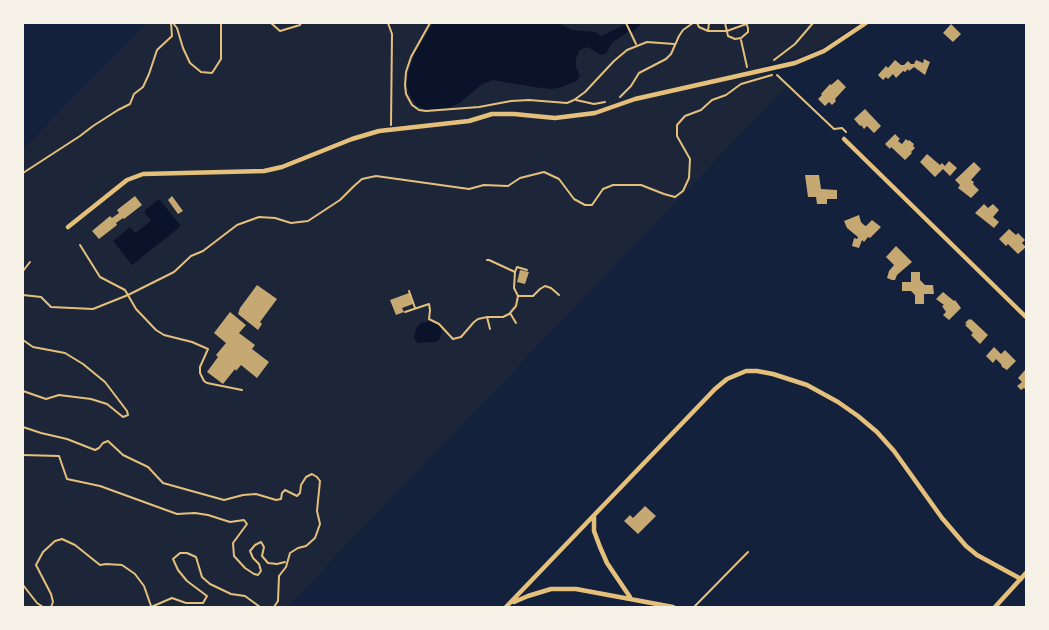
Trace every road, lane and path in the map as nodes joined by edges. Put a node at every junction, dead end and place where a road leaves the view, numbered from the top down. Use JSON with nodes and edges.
{"nodes":[{"id":1,"x":172,"y":23,"type":"edge"},
{"id":2,"x":221,"y":23,"type":"edge"},
{"id":3,"x":271,"y":23,"type":"edge"},
{"id":4,"x":301,"y":23,"type":"edge"},
{"id":5,"x":388,"y":23,"type":"edge"},
{"id":6,"x":430,"y":23,"type":"edge"},
{"id":7,"x":582,"y":23,"type":"edge"},
{"id":8,"x":595,"y":23,"type":"edge"},
{"id":9,"x":626,"y":23,"type":"edge"},
{"id":10,"x":695,"y":23,"type":"edge"},
{"id":11,"x":709,"y":23,"type":"edge"},
{"id":12,"x":725,"y":23,"type":"edge"},
{"id":13,"x":747,"y":23,"type":"edge"},
{"id":14,"x":813,"y":23,"type":"edge"},
{"id":15,"x":866,"y":23,"type":"edge"},
{"id":16,"x":708,"y":31,"type":"junction"},
{"id":17,"x":727,"y":32,"type":"junction"},
{"id":18,"x":740,"y":38,"type":"junction"},
{"id":19,"x":674,"y":44,"type":"junction"},
{"id":20,"x":636,"y":45,"type":"junction"},
{"id":21,"x":747,"y":67,"type":"dead end"},
{"id":22,"x":775,"y":67,"type":"junction"},
{"id":23,"x":621,"y":96,"type":"dead end"},
{"id":24,"x":574,"y":100,"type":"junction"},
{"id":25,"x":609,"y":101,"type":"dead end"},
{"id":26,"x":391,"y":129,"type":"junction"},
{"id":27,"x":848,"y":134,"type":"dead end"},
{"id":28,"x":845,"y":139,"type":"dead end"},
{"id":29,"x":23,"y":173,"type":"edge"},
{"id":30,"x":68,"y":227,"type":"dead end"},
{"id":31,"x":80,"y":245,"type":"dead end"},
{"id":32,"x":487,"y":260,"type":"dead end"},
{"id":33,"x":30,"y":262,"type":"dead end"},
{"id":34,"x":527,"y":270,"type":"dead end"},
{"id":35,"x":23,"y":271,"type":"edge"},
{"id":36,"x":515,"y":272,"type":"junction"},
{"id":37,"x":409,"y":291,"type":"dead end"},
{"id":38,"x":23,"y":295,"type":"edge"},
{"id":39,"x":128,"y":295,"type":"junction"},
{"id":40,"x":559,"y":295,"type":"dead end"},
{"id":41,"x":518,"y":296,"type":"junction"},
{"id":42,"x":416,"y":309,"type":"junction"},
{"id":43,"x":405,"y":312,"type":"dead end"},
{"id":44,"x":510,"y":313,"type":"junction"},
{"id":45,"x":487,"y":317,"type":"junction"},
{"id":46,"x":1026,"y":317,"type":"edge"},
{"id":47,"x":516,"y":323,"type":"dead end"},
{"id":48,"x":490,"y":329,"type":"dead end"},
{"id":49,"x":23,"y":341,"type":"edge"},
{"id":50,"x":242,"y":390,"type":"dead end"},
{"id":51,"x":23,"y":391,"type":"edge"},
{"id":52,"x":23,"y":426,"type":"edge"},
{"id":53,"x":23,"y":455,"type":"edge"},
{"id":54,"x":594,"y":516,"type":"junction"},
{"id":55,"x":748,"y":552,"type":"dead end"},
{"id":56,"x":286,"y":561,"type":"junction"},
{"id":57,"x":1026,"y":573,"type":"edge"},
{"id":58,"x":1021,"y":579,"type":"junction"},
{"id":59,"x":23,"y":585,"type":"edge"},
{"id":60,"x":630,"y":598,"type":"junction"},
{"id":61,"x":507,"y":606,"type":"edge"},
{"id":62,"x":43,"y":607,"type":"edge"},
{"id":63,"x":51,"y":607,"type":"edge"},
{"id":64,"x":260,"y":607,"type":"edge"},
{"id":65,"x":274,"y":607,"type":"edge"},
{"id":66,"x":673,"y":607,"type":"edge"},
{"id":67,"x":694,"y":607,"type":"edge"},
{"id":68,"x":995,"y":607,"type":"edge"}],
"edges":[{"from":1,"to":2,"type":"path"},
{"from":1,"to":29,"type":"path"},
{"from":3,"to":4,"type":"path"},
{"from":5,"to":26,"type":"path"},
{"from":6,"to":24,"type":"path"},
{"from":7,"to":8,"type":"path"},
{"from":9,"to":20,"type":"path"},
{"from":10,"to":16,"type":"path"},
{"from":10,"to":19,"type":"path"},
{"from":11,"to":16,"type":"path"},
{"from":12,"to":17,"type":"path"},
{"from":13,"to":17,"type":"path"},
{"from":13,"to":18,"type":"path"},
{"from":14,"to":22,"type":"path"},
{"from":15,"to":22,"type":"street"},
{"from":16,"to":17,"type":"path"},
{"from":17,"to":18,"type":"path"},
{"from":18,"to":21,"type":"path"},
{"from":19,"to":20,"type":"path"},
{"from":19,"to":23,"type":"path"},
{"from":20,"to":24,"type":"path"},
{"from":22,"to":26,"type":"street"},
{"from":22,"to":27,"type":"path"},
{"from":22,"to":39,"type":"path"},
{"from":24,"to":25,"type":"path"},
{"from":26,"to":30,"type":"street"},
{"from":28,"to":46,"type":"street"},
{"from":31,"to":39,"type":"path"},
{"from":32,"to":36,"type":"path"},
{"from":33,"to":35,"type":"path"},
{"from":34,"to":36,"type":"path"},
{"from":36,"to":41,"type":"path"},
{"from":37,"to":42,"type":"path"},
{"from":38,"to":39,"type":"path"},
{"from":39,"to":50,"type":"path"},
{"from":40,"to":41,"type":"path"},
{"from":41,"to":44,"type":"path"},
{"from":42,"to":43,"type":"path"},
{"from":42,"to":45,"type":"path"},
{"from":44,"to":45,"type":"path"},
{"from":44,"to":47,"type":"path"},
{"from":45,"to":48,"type":"path"},
{"from":49,"to":51,"type":"path"},
{"from":52,"to":56,"type":"path"},
{"from":53,"to":56,"type":"path"},
{"from":54,"to":58,"type":"street"},
{"from":54,"to":60,"type":"street"},
{"from":54,"to":61,"type":"street"},
{"from":55,"to":67,"type":"lane"},
{"from":56,"to":65,"type":"path"},
{"from":57,"to":58,"type":"street"},
{"from":58,"to":68,"type":"street"},
{"from":59,"to":62,"type":"path"},
{"from":60,"to":61,"type":"street"},
{"from":60,"to":66,"type":"street"},
{"from":63,"to":64,"type":"path"}]}
